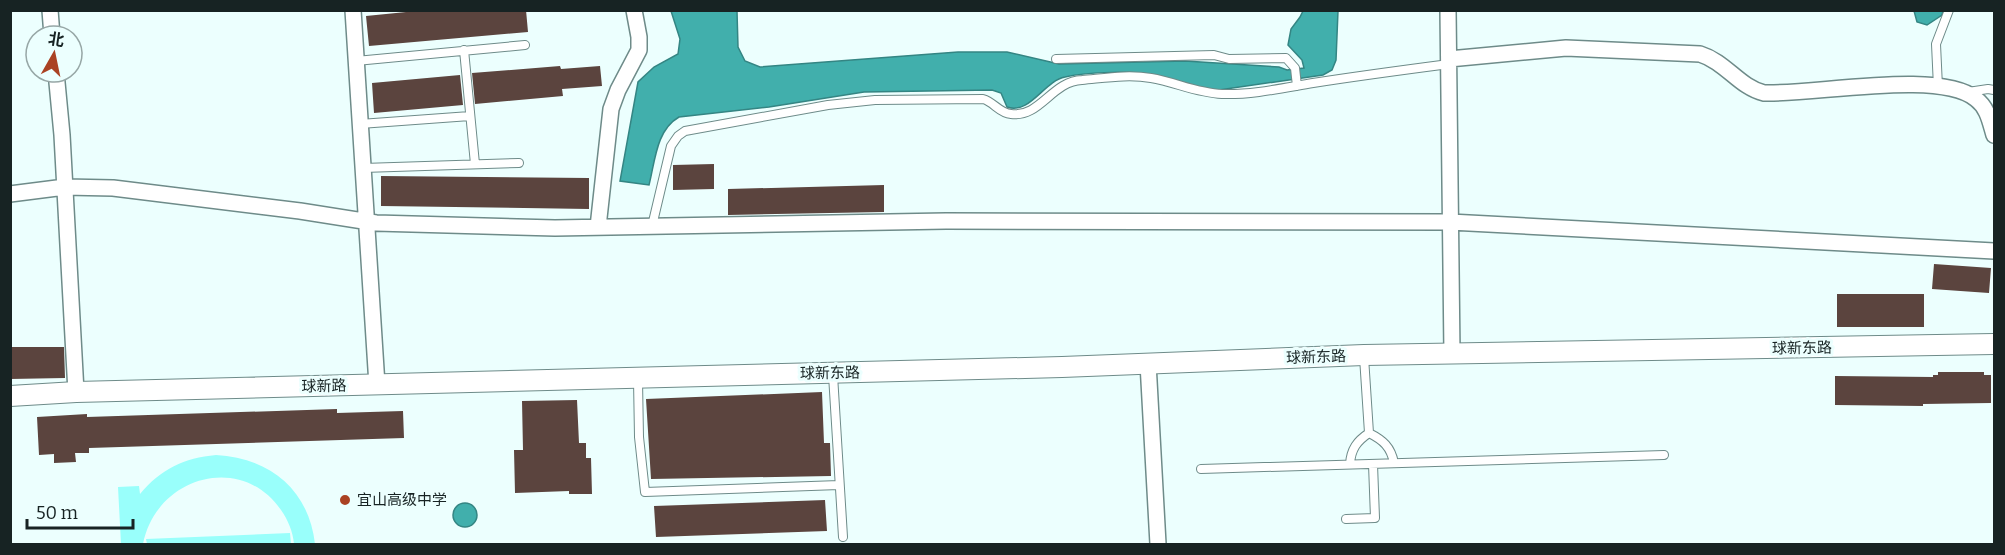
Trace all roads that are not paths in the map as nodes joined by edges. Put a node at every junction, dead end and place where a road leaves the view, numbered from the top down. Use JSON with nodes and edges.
{"nodes":[{"id":1,"x":634,"y":10,"type":"edge"},
{"id":2,"x":1448,"y":10,"type":"edge"},
{"id":3,"x":1949,"y":10,"type":"edge"},
{"id":4,"x":353,"y":11,"type":"edge"},
{"id":5,"x":525,"y":45,"type":"dead end"},
{"id":6,"x":464,"y":51,"type":"junction"},
{"id":7,"x":1056,"y":58,"type":"dead end"},
{"id":8,"x":356,"y":61,"type":"junction"},
{"id":9,"x":1449,"y":62,"type":"junction"},
{"id":10,"x":1297,"y":82,"type":"junction"},
{"id":11,"x":57,"y":84,"type":"edge"},
{"id":12,"x":1938,"y":87,"type":"junction"},
{"id":13,"x":1995,"y":90,"type":"edge"},
{"id":14,"x":1967,"y":93,"type":"junction"},
{"id":15,"x":470,"y":116,"type":"junction"},
{"id":16,"x":360,"y":124,"type":"junction"},
{"id":17,"x":1995,"y":135,"type":"edge"},
{"id":18,"x":519,"y":163,"type":"dead end"},
{"id":19,"x":475,"y":164,"type":"junction"},
{"id":20,"x":363,"y":168,"type":"junction"},
{"id":21,"x":65,"y":187,"type":"junction"},
{"id":22,"x":10,"y":194,"type":"edge"},
{"id":23,"x":367,"y":222,"type":"junction"},
{"id":24,"x":1450,"y":222,"type":"junction"},
{"id":25,"x":652,"y":226,"type":"junction"},
{"id":26,"x":598,"y":227,"type":"junction"},
{"id":27,"x":1995,"y":251,"type":"edge"},
{"id":28,"x":1995,"y":344,"type":"edge"},
{"id":29,"x":1452,"y":354,"type":"junction"},
{"id":30,"x":1364,"y":356,"type":"junction"},
{"id":31,"x":1148,"y":363,"type":"junction"},
{"id":32,"x":833,"y":373,"type":"junction"},
{"id":33,"x":638,"y":378,"type":"junction"},
{"id":34,"x":377,"y":385,"type":"junction"},
{"id":35,"x":76,"y":392,"type":"junction"},
{"id":36,"x":10,"y":396,"type":"edge"},
{"id":37,"x":1369,"y":433,"type":"junction"},
{"id":38,"x":1664,"y":455,"type":"dead end"},
{"id":39,"x":1394,"y":463,"type":"junction"},
{"id":40,"x":1350,"y":464,"type":"junction"},
{"id":41,"x":1373,"y":464,"type":"junction"},
{"id":42,"x":1201,"y":469,"type":"dead end"},
{"id":43,"x":839,"y":484,"type":"junction"},
{"id":44,"x":1346,"y":519,"type":"dead end"},
{"id":45,"x":843,"y":537,"type":"dead end"},
{"id":46,"x":1158,"y":544,"type":"edge"}],
"edges":[{"from":1,"to":26,"type":"street"},
{"from":2,"to":9,"type":"street"},
{"from":3,"to":12,"type":"lane"},
{"from":4,"to":8,"type":"street"},
{"from":5,"to":6,"type":"lane"},
{"from":6,"to":8,"type":"lane"},
{"from":6,"to":15,"type":"lane"},
{"from":7,"to":10,"type":"lane"},
{"from":8,"to":16,"type":"street"},
{"from":9,"to":10,"type":"lane"},
{"from":9,"to":12,"type":"street"},
{"from":9,"to":24,"type":"street"},
{"from":10,"to":25,"type":"lane"},
{"from":11,"to":21,"type":"street"},
{"from":12,"to":14,"type":"street"},
{"from":13,"to":14,"type":"lane"},
{"from":14,"to":17,"type":"street"},
{"from":15,"to":16,"type":"lane"},
{"from":15,"to":19,"type":"lane"},
{"from":16,"to":20,"type":"street"},
{"from":18,"to":19,"type":"lane"},
{"from":19,"to":20,"type":"lane"},
{"from":20,"to":23,"type":"street"},
{"from":21,"to":22,"type":"street"},
{"from":21,"to":23,"type":"street"},
{"from":21,"to":35,"type":"street"},
{"from":23,"to":26,"type":"street"},
{"from":23,"to":34,"type":"street"},
{"from":24,"to":25,"type":"street"},
{"from":24,"to":27,"type":"street"},
{"from":24,"to":29,"type":"street"},
{"from":25,"to":26,"type":"street"},
{"from":28,"to":29,"type":"street","name":"球新东路"},
{"from":29,"to":30,"type":"street","name":"球新东路"},
{"from":30,"to":31,"type":"street","name":"球新东路"},
{"from":30,"to":37,"type":"lane"},
{"from":31,"to":32,"type":"street","name":"球新东路"},
{"from":31,"to":46,"type":"street"},
{"from":32,"to":33,"type":"street","name":"球新东路"},
{"from":32,"to":43,"type":"lane"},
{"from":33,"to":34,"type":"street","name":"球新路"},
{"from":33,"to":43,"type":"lane"},
{"from":34,"to":35,"type":"street","name":"球新路"},
{"from":35,"to":36,"type":"street","name":"球新路"},
{"from":37,"to":39,"type":"lane"},
{"from":37,"to":40,"type":"lane"},
{"from":38,"to":39,"type":"lane"},
{"from":39,"to":41,"type":"lane"},
{"from":40,"to":41,"type":"lane"},
{"from":40,"to":42,"type":"lane"},
{"from":41,"to":44,"type":"lane"},
{"from":43,"to":45,"type":"lane"}]}
